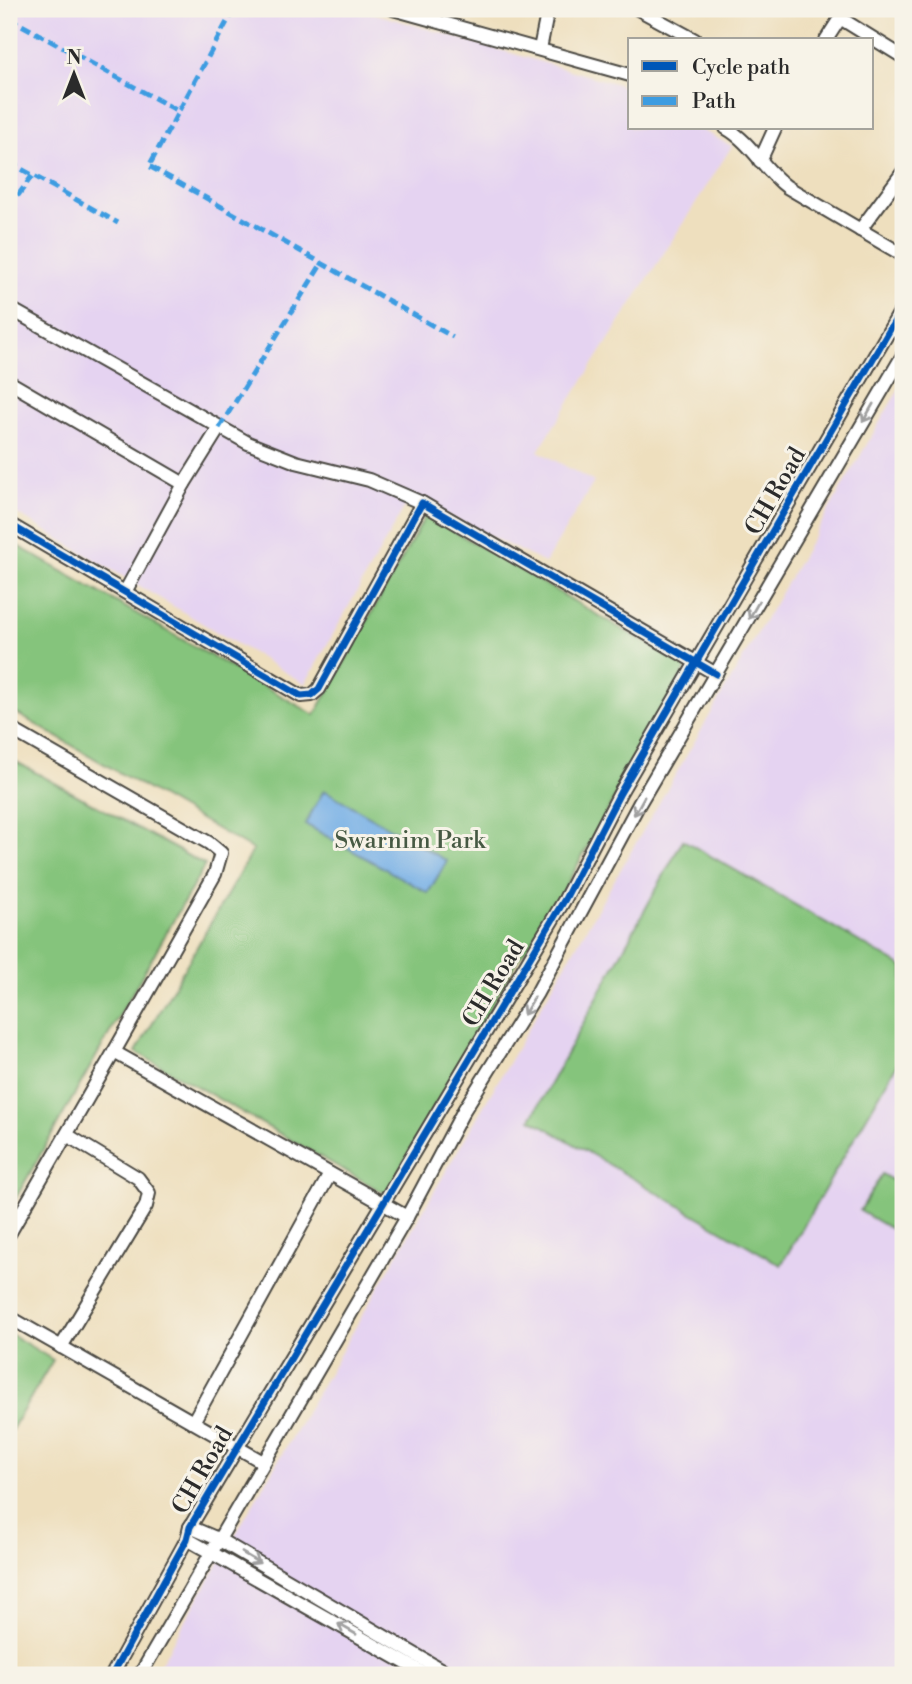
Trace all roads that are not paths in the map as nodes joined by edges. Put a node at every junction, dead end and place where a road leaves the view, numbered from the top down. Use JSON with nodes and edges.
{"nodes":[{"id":1,"x":393,"y":9,"type":"edge"},
{"id":2,"x":548,"y":9,"type":"edge"},
{"id":3,"x":638,"y":9,"type":"edge"},
{"id":4,"x":843,"y":13,"type":"edge"},
{"id":5,"x":691,"y":38,"type":"edge"},
{"id":6,"x":827,"y":38,"type":"edge"},
{"id":7,"x":540,"y":49,"type":"junction"},
{"id":8,"x":903,"y":57,"type":"edge"},
{"id":9,"x":628,"y":74,"type":"edge"},
{"id":10,"x":729,"y":130,"type":"edge"},
{"id":11,"x":774,"y":130,"type":"edge"},
{"id":12,"x":760,"y":161,"type":"junction"},
{"id":13,"x":903,"y":172,"type":"edge"},
{"id":14,"x":860,"y":230,"type":"junction"},
{"id":15,"x":903,"y":255,"type":"edge"},
{"id":16,"x":903,"y":307,"type":"edge"},
{"id":17,"x":10,"y":311,"type":"edge"},
{"id":18,"x":891,"y":328,"type":"junction"},
{"id":19,"x":903,"y":335,"type":"edge"},
{"id":20,"x":879,"y":349,"type":"junction"},
{"id":21,"x":902,"y":360,"type":"edge"},
{"id":22,"x":9,"y":382,"type":"edge"},
{"id":23,"x":219,"y":428,"type":"junction"},
{"id":24,"x":184,"y":484,"type":"junction"},
{"id":25,"x":422,"y":503,"type":"junction"},
{"id":26,"x":9,"y":524,"type":"edge"},
{"id":27,"x":125,"y":592,"type":"junction"},
{"id":28,"x":698,"y":664,"type":"junction"},
{"id":29,"x":716,"y":674,"type":"junction"},
{"id":30,"x":9,"y":728,"type":"edge"},
{"id":31,"x":114,"y":1052,"type":"junction"},
{"id":32,"x":67,"y":1135,"type":"junction"},
{"id":33,"x":330,"y":1174,"type":"junction"},
{"id":34,"x":382,"y":1203,"type":"junction"},
{"id":35,"x":407,"y":1217,"type":"junction"},
{"id":36,"x":9,"y":1234,"type":"edge"},
{"id":37,"x":9,"y":1317,"type":"edge"},
{"id":38,"x":61,"y":1347,"type":"junction"},
{"id":39,"x":193,"y":1422,"type":"junction"},
{"id":40,"x":237,"y":1447,"type":"junction"},
{"id":41,"x":263,"y":1462,"type":"junction"},
{"id":42,"x":189,"y":1533,"type":"junction"},
{"id":43,"x":218,"y":1539,"type":"junction"},
{"id":44,"x":212,"y":1551,"type":"junction"},
{"id":45,"x":407,"y":1657,"type":"junction"},
{"id":46,"x":112,"y":1675,"type":"edge"},
{"id":47,"x":140,"y":1675,"type":"edge"},
{"id":48,"x":398,"y":1675,"type":"edge"},
{"id":49,"x":427,"y":1675,"type":"edge"},
{"id":50,"x":450,"y":1675,"type":"edge"}],
"edges":[{"from":1,"to":7,"type":"street"},
{"from":2,"to":7,"type":"street"},
{"from":3,"to":5,"type":"street"},
{"from":4,"to":6,"type":"street"},
{"from":4,"to":8,"type":"street"},
{"from":7,"to":9,"type":"street"},
{"from":10,"to":12,"type":"street"},
{"from":11,"to":12,"type":"street"},
{"from":12,"to":14,"type":"street"},
{"from":13,"to":14,"type":"street"},
{"from":14,"to":15,"type":"street"},
{"from":16,"to":18,"type":"street","name":"CH Road"},
{"from":17,"to":23,"type":"street"},
{"from":18,"to":19,"type":"street"},
{"from":18,"to":20,"type":"street","name":"CH Road"},
{"from":20,"to":21,"type":"street"},
{"from":20,"to":28,"type":"street","name":"CH Road"},
{"from":21,"to":29,"type":"street","name":"CH Road","one_way":true},
{"from":22,"to":24,"type":"street"},
{"from":23,"to":24,"type":"street"},
{"from":23,"to":25,"type":"street"},
{"from":24,"to":27,"type":"street"},
{"from":25,"to":27,"type":"street"},
{"from":25,"to":28,"type":"street"},
{"from":26,"to":27,"type":"street"},
{"from":28,"to":29,"type":"street"},
{"from":28,"to":34,"type":"street","name":"CH Road"},
{"from":29,"to":35,"type":"street","name":"CH Road","one_way":true},
{"from":30,"to":31,"type":"street"},
{"from":31,"to":32,"type":"street"},
{"from":31,"to":33,"type":"street"},
{"from":32,"to":36,"type":"street"},
{"from":32,"to":38,"type":"street"},
{"from":33,"to":34,"type":"street"},
{"from":33,"to":39,"type":"street"},
{"from":34,"to":35,"type":"street"},
{"from":34,"to":40,"type":"street","name":"CH Road"},
{"from":35,"to":41,"type":"street","name":"CH Road"},
{"from":37,"to":38,"type":"street"},
{"from":38,"to":39,"type":"street"},
{"from":39,"to":40,"type":"street"},
{"from":40,"to":41,"type":"street"},
{"from":40,"to":42,"type":"street","name":"CH Road"},
{"from":41,"to":43,"type":"street","name":"CH Road"},
{"from":42,"to":43,"type":"street"},
{"from":42,"to":44,"type":"street"},
{"from":42,"to":46,"type":"street","name":"CH Road"},
{"from":43,"to":44,"type":"street","name":"CH Road"},
{"from":43,"to":45,"type":"street","one_way":true},
{"from":45,"to":44,"type":"street","one_way":true},
{"from":44,"to":47,"type":"street","name":"CH Road"},
{"from":45,"to":48,"type":"street"},
{"from":45,"to":49,"type":"street"},
{"from":45,"to":50,"type":"street"}]}
